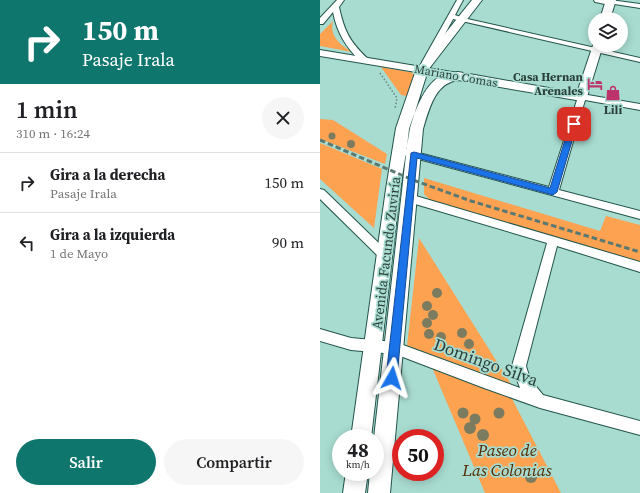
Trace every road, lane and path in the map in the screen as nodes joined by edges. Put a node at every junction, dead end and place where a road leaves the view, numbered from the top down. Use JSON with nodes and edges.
{"nodes":[{"id":1,"x":341,"y":0,"type":"edge"},
{"id":2,"x":460,"y":0,"type":"edge"},
{"id":3,"x":477,"y":0,"type":"edge"},
{"id":4,"x":598,"y":0,"type":"edge"},
{"id":5,"x":610,"y":1,"type":"edge"},
{"id":6,"x":335,"y":6,"type":"junction"},
{"id":7,"x":640,"y":6,"type":"edge"},
{"id":8,"x":607,"y":12,"type":"edge"},
{"id":9,"x":450,"y":16,"type":"junction"},
{"id":10,"x":461,"y":20,"type":"junction"},
{"id":11,"x":320,"y":22,"type":"edge"},
{"id":12,"x":588,"y":46,"type":"edge"},
{"id":13,"x":320,"y":52,"type":"edge"},
{"id":14,"x":596,"y":52,"type":"edge"},
{"id":15,"x":611,"y":52,"type":"edge"},
{"id":16,"x":640,"y":60,"type":"edge"},
{"id":17,"x":368,"y":61,"type":"junction"},
{"id":18,"x":422,"y":70,"type":"junction"},
{"id":19,"x":458,"y":76,"type":"junction"},
{"id":20,"x":582,"y":97,"type":"junction"},
{"id":21,"x":640,"y":107,"type":"edge"},
{"id":22,"x":395,"y":112,"type":"dead end"},
{"id":23,"x":407,"y":153,"type":"junction"},
{"id":24,"x":553,"y":192,"type":"junction"},
{"id":25,"x":320,"y":193,"type":"edge"},
{"id":26,"x":409,"y":198,"type":"junction"},
{"id":27,"x":640,"y":215,"type":"edge"},
{"id":28,"x":553,"y":241,"type":"junction"},
{"id":29,"x":386,"y":257,"type":"junction"},
{"id":30,"x":640,"y":267,"type":"edge"},
{"id":31,"x":320,"y":335,"type":"edge"},
{"id":32,"x":373,"y":347,"type":"junction"},
{"id":33,"x":395,"y":348,"type":"junction"},
{"id":34,"x":540,"y":400,"type":"junction"},
{"id":35,"x":640,"y":428,"type":"edge"},
{"id":36,"x":362,"y":429,"type":"edge"},
{"id":37,"x":356,"y":481,"type":"edge"},
{"id":38,"x":354,"y":493,"type":"edge"},
{"id":39,"x":379,"y":493,"type":"edge"}],
"edges":[{"from":1,"to":6,"type":"street"},
{"from":2,"to":9,"type":"street"},
{"from":3,"to":10,"type":"main road","name":"Avenida Facundo Zuviría"},
{"from":4,"to":5,"type":"street"},
{"from":5,"to":7,"type":"street"},
{"from":5,"to":8,"type":"main road"},
{"from":6,"to":11,"type":"street"},
{"from":6,"to":17,"type":"street"},
{"from":9,"to":10,"type":"street"},
{"from":9,"to":18,"type":"street"},
{"from":10,"to":12,"type":"street"},
{"from":10,"to":18,"type":"main road","name":"Avenida Facundo Zuviría"},
{"from":13,"to":17,"type":"street","name":"Mariano Comas"},
{"from":14,"to":20,"type":"main road"},
{"from":15,"to":16,"type":"street"},
{"from":17,"to":18,"type":"street","name":"Mariano Comas"},
{"from":17,"to":22,"type":"path"},
{"from":18,"to":19,"type":"street","name":"Mariano Comas"},
{"from":18,"to":23,"type":"main road","name":"Avenida Facundo Zuviría"},
{"from":19,"to":20,"type":"main road","name":"Mariano Comas"},
{"from":19,"to":23,"type":"main road","name":"Avenida Facundo Zuviría"},
{"from":20,"to":21,"type":"street","name":"Mariano Comas"},
{"from":20,"to":24,"type":"street"},
{"from":23,"to":24,"type":"street"},
{"from":23,"to":26,"type":"main road","name":"Avenida Facundo Zuviría"},
{"from":23,"to":29,"type":"main road","name":"Avenida Facundo Zuviría"},
{"from":24,"to":27,"type":"street"},
{"from":25,"to":29,"type":"street"},
{"from":26,"to":28,"type":"street"},
{"from":26,"to":33,"type":"main road","name":"Avenida Facundo Zuviría"},
{"from":28,"to":30,"type":"street"},
{"from":28,"to":34,"type":"street"},
{"from":29,"to":32,"type":"main road","name":"Avenida Facundo Zuviría"},
{"from":31,"to":32,"type":"street","name":"Domingo Silva"},
{"from":32,"to":33,"type":"street","name":"Domingo Silva"},
{"from":32,"to":36,"type":"main road","name":"Avenida Facundo Zuviría"},
{"from":33,"to":34,"type":"street","name":"Domingo Silva"},
{"from":33,"to":39,"type":"main road","name":"Avenida Facundo Zuviría"},
{"from":34,"to":35,"type":"street","name":"Domingo Silva"},
{"from":37,"to":38,"type":"main road"}]}
